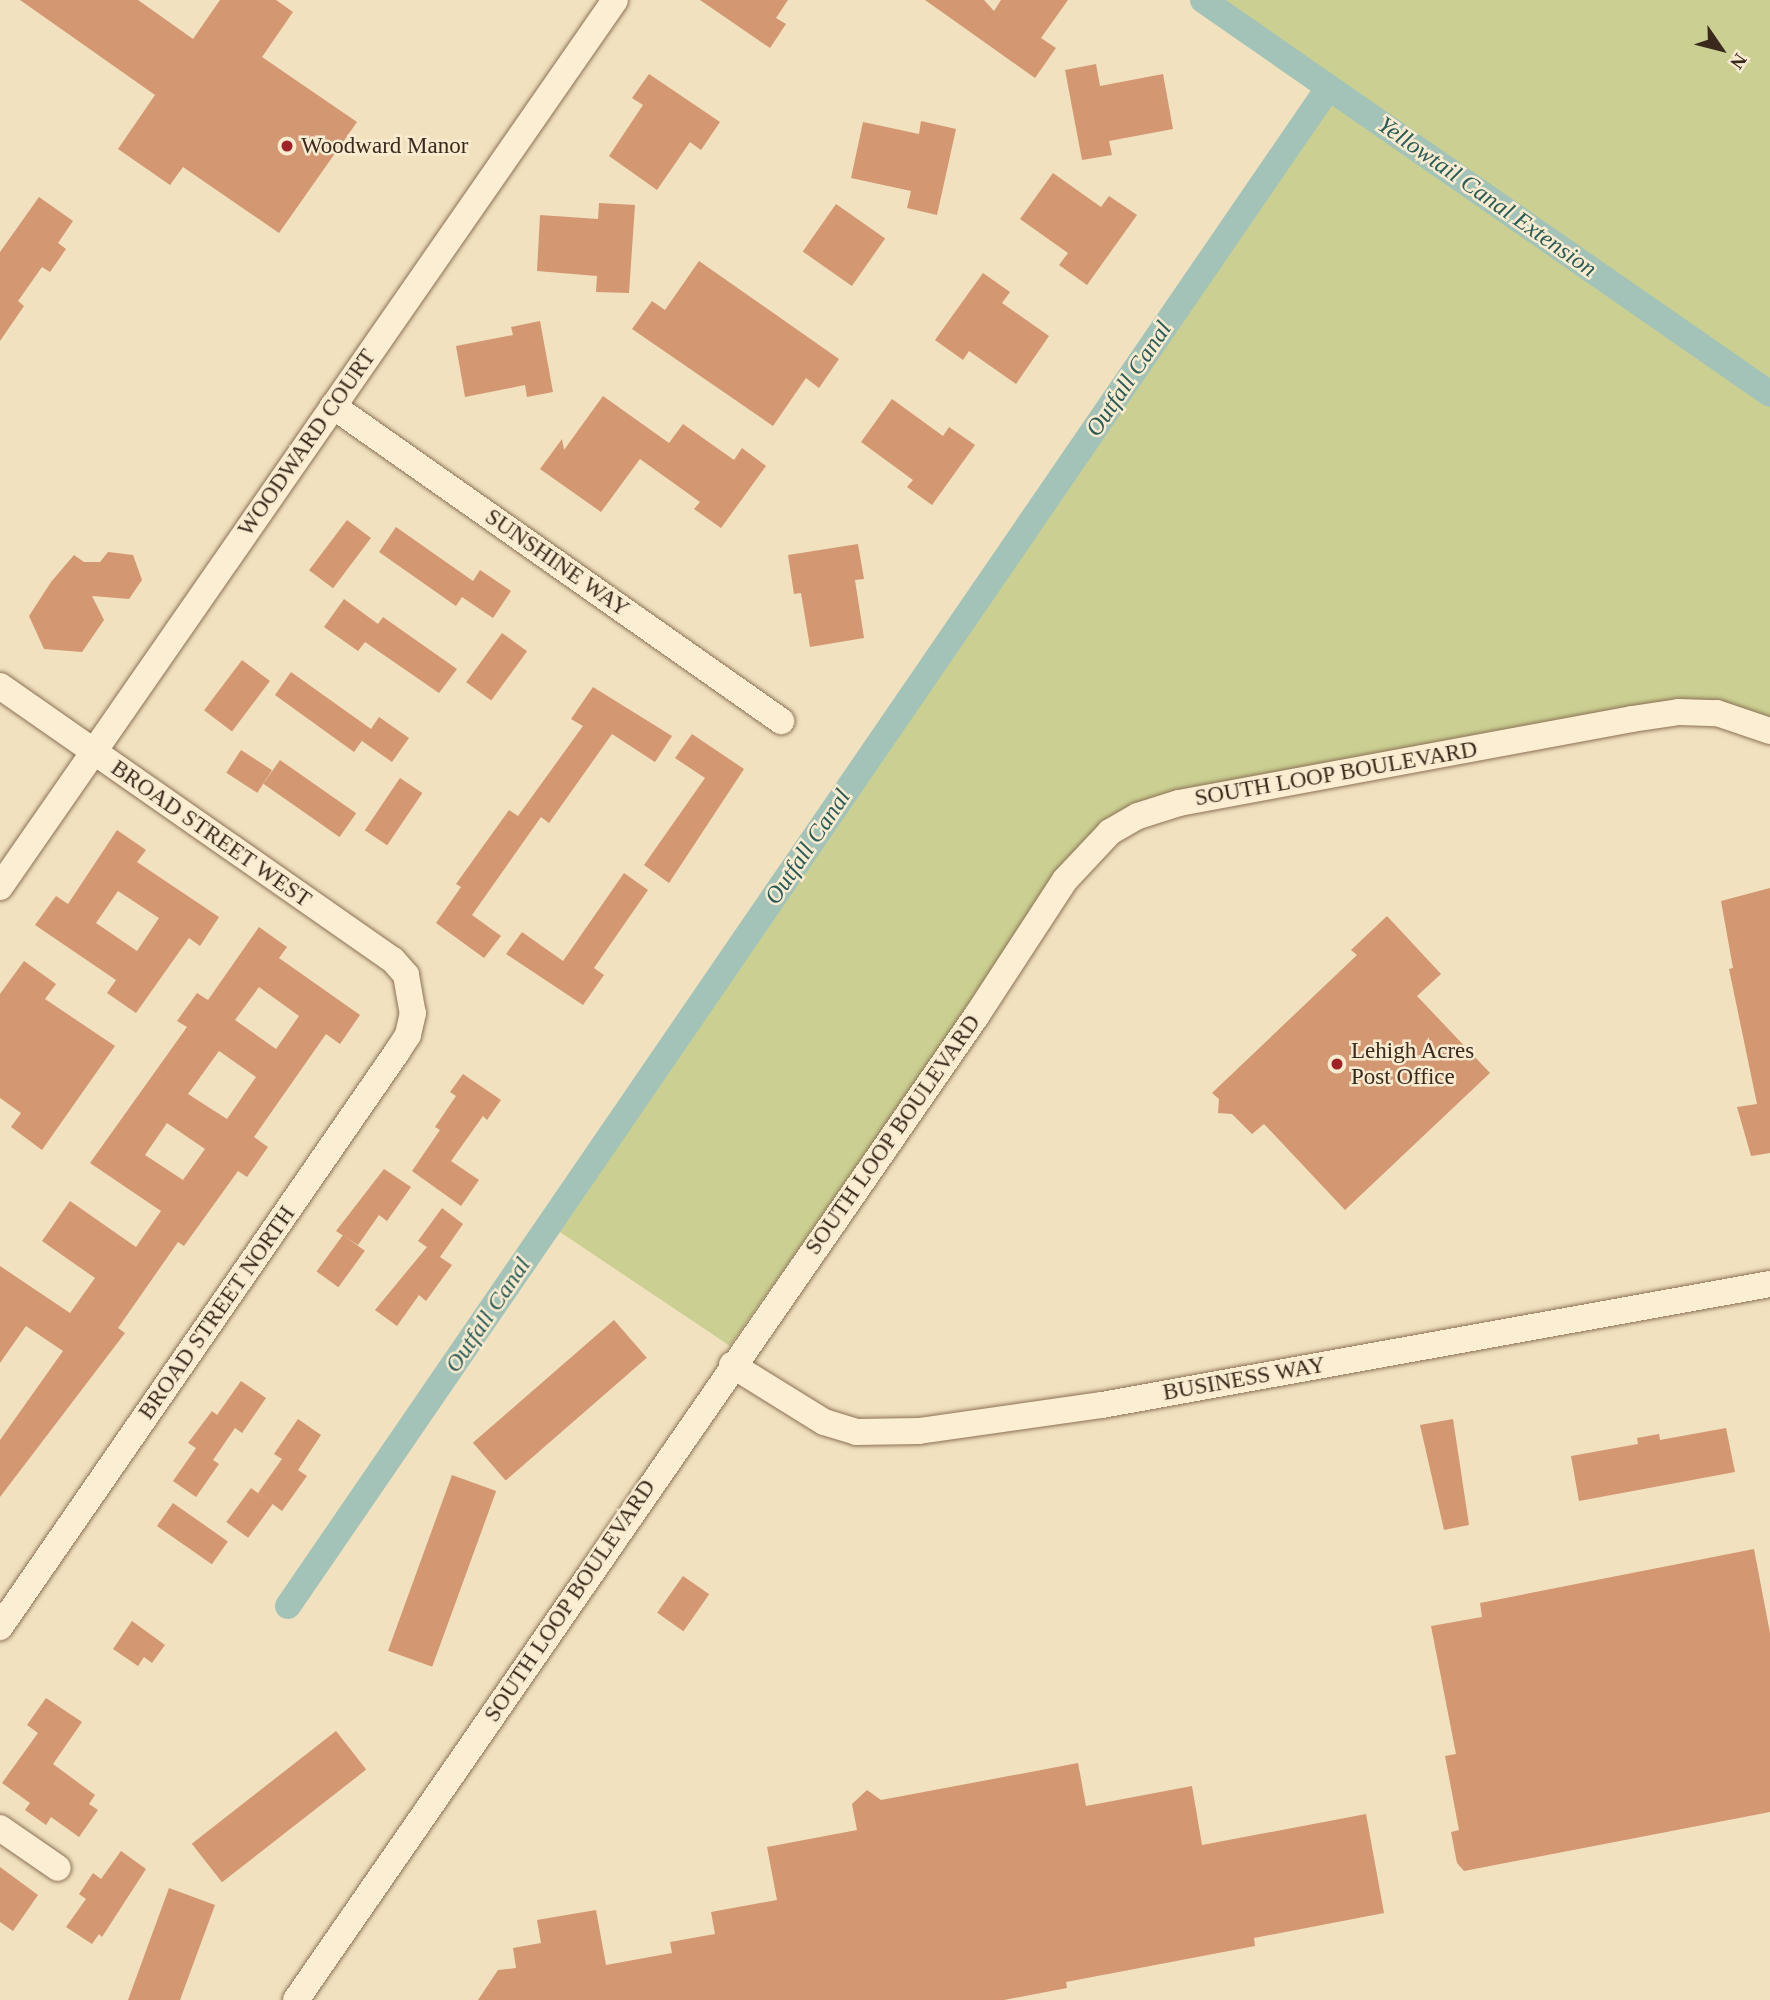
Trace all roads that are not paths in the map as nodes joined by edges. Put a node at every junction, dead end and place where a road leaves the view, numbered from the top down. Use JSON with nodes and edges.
{"nodes":[{"id":1,"x":615,"y":0,"type":"edge"},
{"id":2,"x":332,"y":406,"type":"junction"},
{"id":3,"x":0,"y":686,"type":"edge"},
{"id":4,"x":781,"y":721,"type":"dead end"},
{"id":5,"x":1770,"y":730,"type":"edge"},
{"id":6,"x":93,"y":752,"type":"junction"},
{"id":7,"x":0,"y":887,"type":"edge"},
{"id":8,"x":410,"y":991,"type":"joint"},
{"id":9,"x":1770,"y":1284,"type":"edge"},
{"id":10,"x":732,"y":1364,"type":"junction"},
{"id":11,"x":0,"y":1627,"type":"edge"},
{"id":12,"x":0,"y":1828,"type":"edge"},
{"id":13,"x":58,"y":1868,"type":"dead end"},
{"id":14,"x":296,"y":2000,"type":"edge"}],
"edges":[{"from":1,"to":2,"type":"street","name":"WOODWARD COURT"},
{"from":2,"to":4,"type":"street","name":"SUNSHINE WAY"},
{"from":2,"to":6,"type":"street","name":"WOODWARD COURT"},
{"from":3,"to":6,"type":"street","name":"BROAD STREET WEST"},
{"from":5,"to":10,"type":"street","name":"SOUTH LOOP BOULEVARD"},
{"from":6,"to":7,"type":"street","name":"WOODWARD COURT"},
{"from":6,"to":8,"type":"street","name":"BROAD STREET WEST"},
{"from":8,"to":11,"type":"street","name":"BROAD STREET NORTH"},
{"from":9,"to":10,"type":"street","name":"BUSINESS WAY"},
{"from":10,"to":14,"type":"street","name":"SOUTH LOOP BOULEVARD"},
{"from":12,"to":13,"type":"street"}]}
